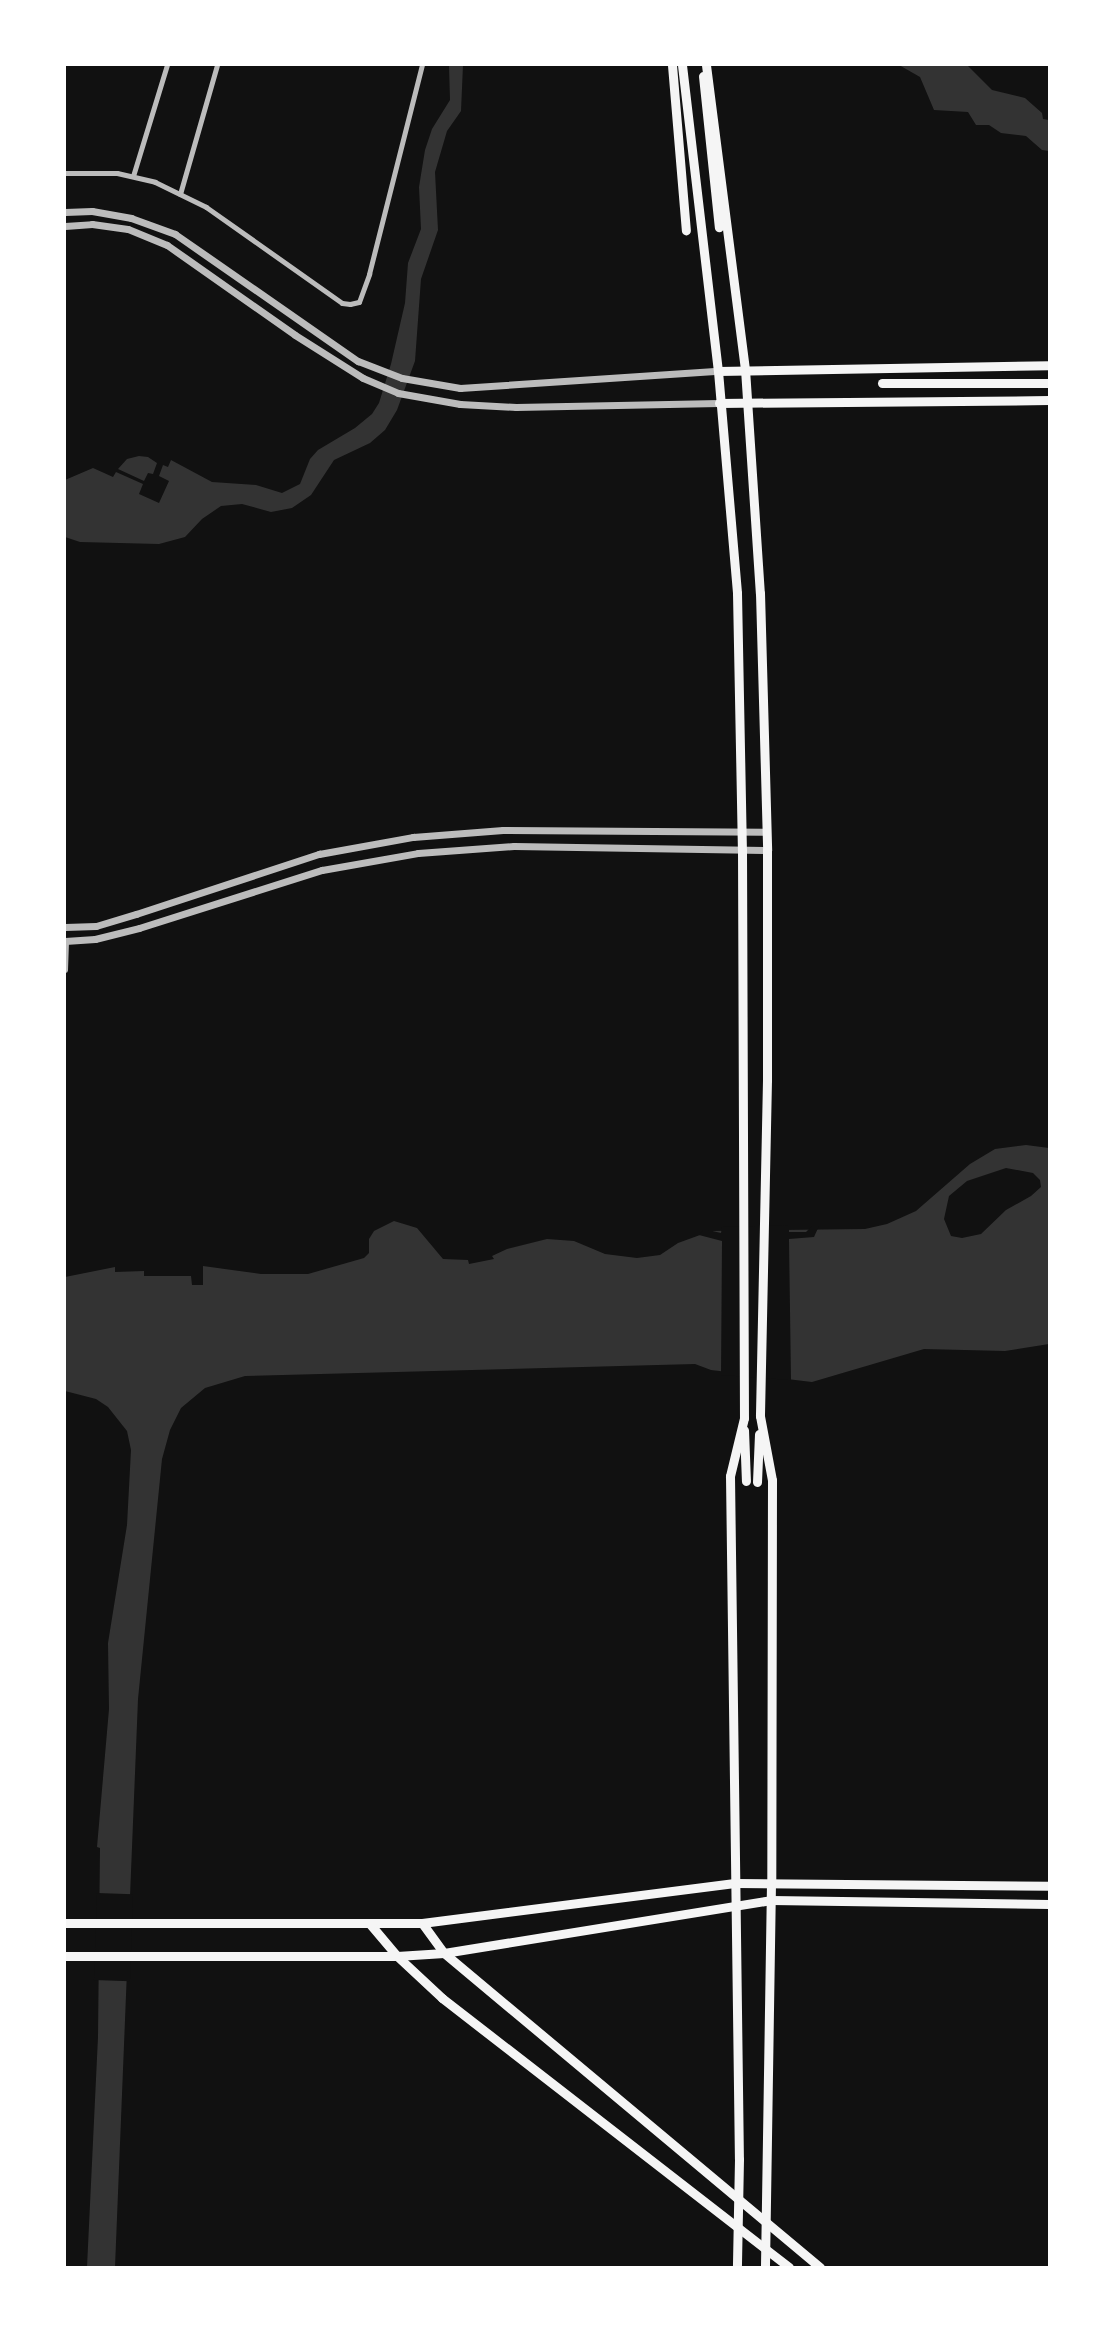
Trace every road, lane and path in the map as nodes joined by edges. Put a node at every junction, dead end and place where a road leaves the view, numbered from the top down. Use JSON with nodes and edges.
{"nodes":[{"id":1,"x":167,"y":65,"type":"edge"},
{"id":2,"x":217,"y":65,"type":"edge"},
{"id":3,"x":422,"y":65,"type":"edge"},
{"id":4,"x":671,"y":65,"type":"edge"},
{"id":5,"x":682,"y":65,"type":"edge"},
{"id":6,"x":704,"y":65,"type":"edge"},
{"id":7,"x":65,"y":173,"type":"edge"},
{"id":8,"x":133,"y":176,"type":"junction"},
{"id":9,"x":180,"y":194,"type":"junction"},
{"id":10,"x":65,"y":212,"type":"edge"},
{"id":11,"x":65,"y":226,"type":"edge"},
{"id":12,"x":719,"y":227,"type":"dead end"},
{"id":13,"x":686,"y":229,"type":"dead end"},
{"id":14,"x":1049,"y":365,"type":"edge"},
{"id":15,"x":745,"y":369,"type":"junction"},
{"id":16,"x":718,"y":371,"type":"junction"},
{"id":17,"x":882,"y":383,"type":"dead end"},
{"id":18,"x":1049,"y":383,"type":"edge"},
{"id":19,"x":1049,"y":400,"type":"edge"},
{"id":20,"x":719,"y":403,"type":"junction"},
{"id":21,"x":748,"y":403,"type":"junction"},
{"id":22,"x":742,"y":832,"type":"junction"},
{"id":23,"x":767,"y":832,"type":"junction"},
{"id":24,"x":767,"y":849,"type":"junction"},
{"id":25,"x":742,"y":850,"type":"junction"},
{"id":26,"x":65,"y":927,"type":"edge"},
{"id":27,"x":65,"y":941,"type":"edge"},
{"id":28,"x":65,"y":970,"type":"edge"},
{"id":29,"x":760,"y":1416,"type":"junction"},
{"id":30,"x":744,"y":1418,"type":"junction"},
{"id":31,"x":746,"y":1481,"type":"dead end"},
{"id":32,"x":757,"y":1482,"type":"dead end"},
{"id":33,"x":736,"y":1883,"type":"junction"},
{"id":34,"x":771,"y":1883,"type":"junction"},
{"id":35,"x":1049,"y":1886,"type":"edge"},
{"id":36,"x":771,"y":1900,"type":"junction"},
{"id":37,"x":1049,"y":1904,"type":"edge"},
{"id":38,"x":736,"y":1907,"type":"junction"},
{"id":39,"x":65,"y":1923,"type":"edge"},
{"id":40,"x":422,"y":1923,"type":"junction"},
{"id":41,"x":370,"y":1924,"type":"junction"},
{"id":42,"x":444,"y":1953,"type":"junction"},
{"id":43,"x":65,"y":1956,"type":"edge"},
{"id":44,"x":397,"y":1956,"type":"junction"},
{"id":45,"x":738,"y":2201,"type":"junction"},
{"id":46,"x":766,"y":2224,"type":"junction"},
{"id":47,"x":738,"y":2227,"type":"junction"},
{"id":48,"x":765,"y":2249,"type":"junction"},
{"id":49,"x":737,"y":2267,"type":"edge"},
{"id":50,"x":765,"y":2267,"type":"edge"},
{"id":51,"x":789,"y":2267,"type":"edge"},
{"id":52,"x":820,"y":2267,"type":"edge"}],
"edges":[{"from":1,"to":8,"type":"street"},
{"from":2,"to":9,"type":"street"},
{"from":3,"to":9,"type":"street"},
{"from":4,"to":13,"type":"main road"},
{"from":5,"to":16,"type":"main road"},
{"from":6,"to":12,"type":"main road"},
{"from":6,"to":15,"type":"main road"},
{"from":7,"to":8,"type":"street"},
{"from":8,"to":9,"type":"street"},
{"from":10,"to":16,"type":"street"},
{"from":11,"to":20,"type":"street"},
{"from":14,"to":15,"type":"main road"},
{"from":15,"to":16,"type":"main road"},
{"from":15,"to":21,"type":"main road"},
{"from":16,"to":20,"type":"main road"},
{"from":17,"to":18,"type":"main road"},
{"from":19,"to":21,"type":"main road"},
{"from":20,"to":21,"type":"main road"},
{"from":20,"to":22,"type":"main road"},
{"from":21,"to":23,"type":"main road"},
{"from":22,"to":23,"type":"street"},
{"from":22,"to":25,"type":"main road"},
{"from":22,"to":26,"type":"street"},
{"from":23,"to":24,"type":"main road"},
{"from":24,"to":25,"type":"street"},
{"from":24,"to":29,"type":"main road"},
{"from":25,"to":27,"type":"street"},
{"from":25,"to":30,"type":"main road"},
{"from":27,"to":28,"type":"street"},
{"from":29,"to":32,"type":"main road"},
{"from":29,"to":34,"type":"main road"},
{"from":30,"to":31,"type":"main road"},
{"from":30,"to":33,"type":"main road"},
{"from":33,"to":34,"type":"main road"},
{"from":33,"to":38,"type":"main road"},
{"from":33,"to":40,"type":"main road"},
{"from":34,"to":35,"type":"main road"},
{"from":34,"to":36,"type":"main road"},
{"from":36,"to":37,"type":"main road"},
{"from":36,"to":38,"type":"main road"},
{"from":36,"to":46,"type":"main road"},
{"from":38,"to":42,"type":"main road"},
{"from":38,"to":45,"type":"main road"},
{"from":39,"to":41,"type":"main road"},
{"from":40,"to":41,"type":"main road"},
{"from":40,"to":42,"type":"main road"},
{"from":41,"to":44,"type":"main road"},
{"from":42,"to":44,"type":"main road"},
{"from":42,"to":45,"type":"main road"},
{"from":43,"to":44,"type":"main road"},
{"from":44,"to":47,"type":"main road"},
{"from":45,"to":46,"type":"main road"},
{"from":45,"to":47,"type":"main road"},
{"from":46,"to":48,"type":"main road"},
{"from":46,"to":52,"type":"main road"},
{"from":47,"to":48,"type":"main road"},
{"from":47,"to":49,"type":"main road"},
{"from":48,"to":50,"type":"main road"},
{"from":48,"to":51,"type":"main road"}]}
